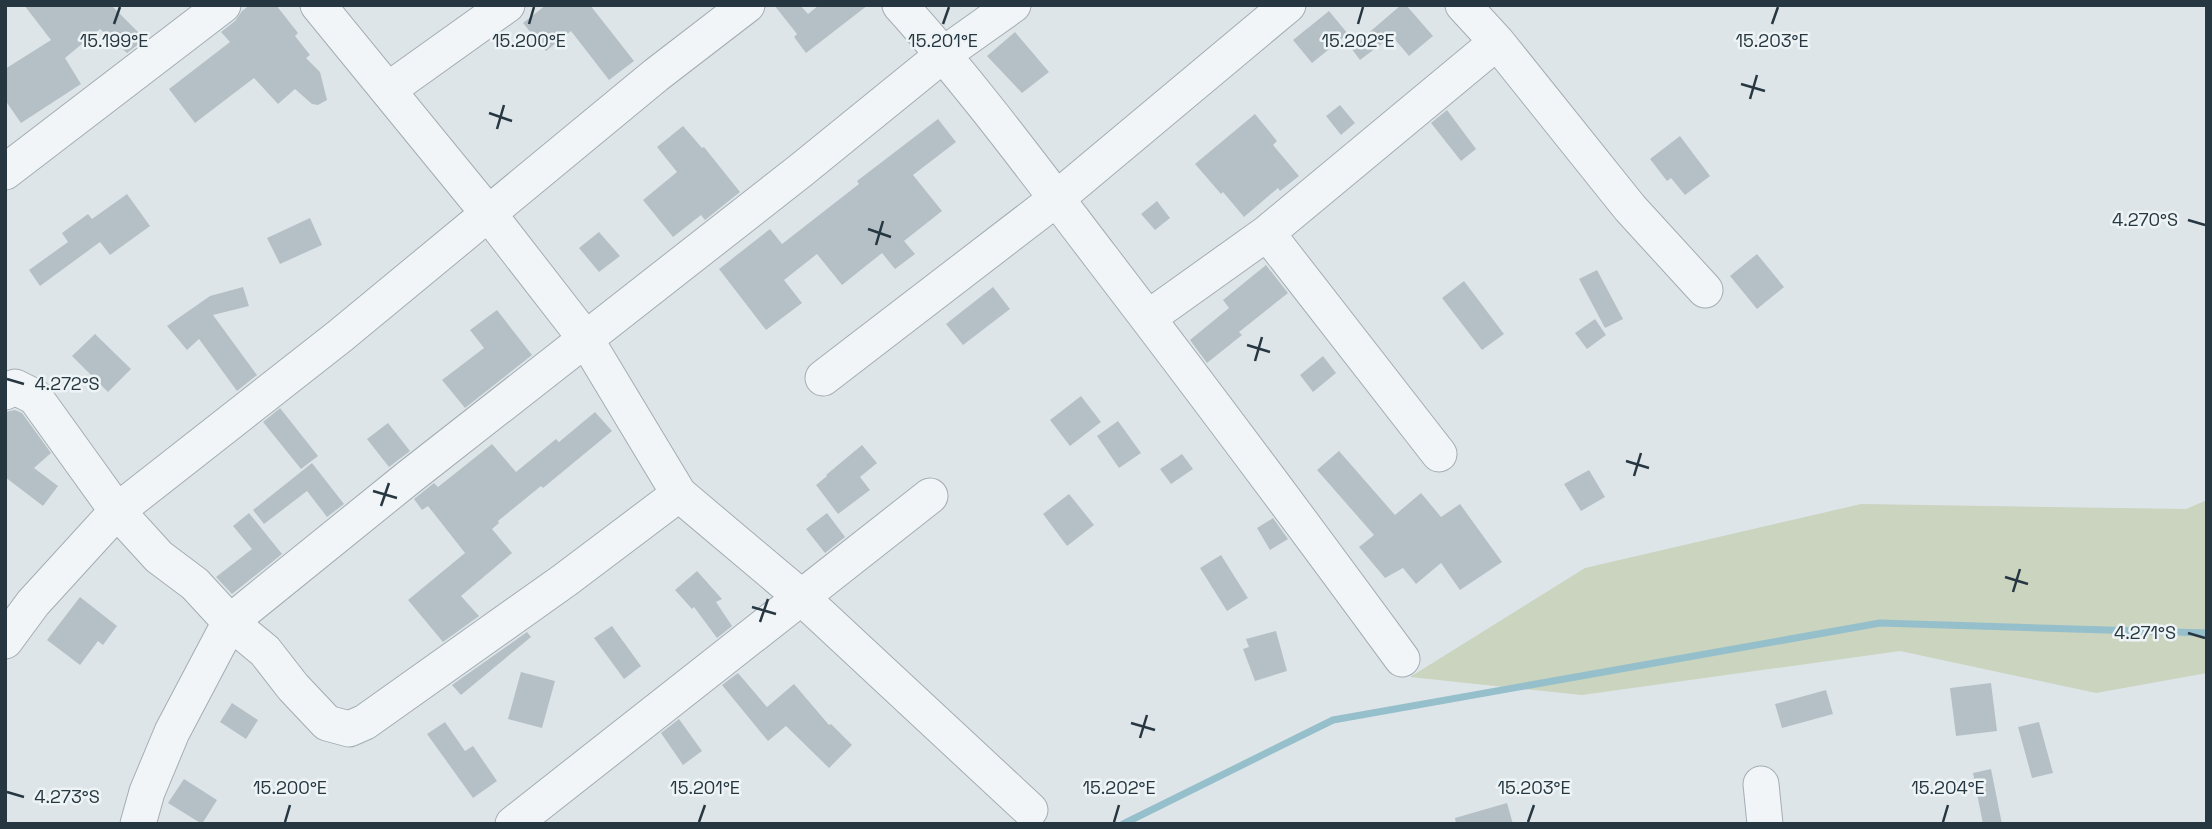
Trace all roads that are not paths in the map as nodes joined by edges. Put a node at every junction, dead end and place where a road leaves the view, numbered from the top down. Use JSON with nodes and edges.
{"nodes":[{"id":1,"x":223,"y":5,"type":"edge"},
{"id":2,"x":318,"y":5,"type":"edge"},
{"id":3,"x":507,"y":5,"type":"edge"},
{"id":4,"x":747,"y":5,"type":"edge"},
{"id":5,"x":900,"y":5,"type":"edge"},
{"id":6,"x":1013,"y":5,"type":"edge"},
{"id":7,"x":1288,"y":5,"type":"edge"},
{"id":8,"x":1463,"y":5,"type":"edge"},
{"id":9,"x":1497,"y":42,"type":"junction"},
{"id":10,"x":944,"y":54,"type":"junction"},
{"id":11,"x":388,"y":90,"type":"junction"},
{"id":12,"x":5,"y":172,"type":"edge"},
{"id":13,"x":1056,"y":199,"type":"junction"},
{"id":14,"x":488,"y":213,"type":"junction"},
{"id":15,"x":1267,"y":233,"type":"junction"},
{"id":16,"x":1705,"y":290,"type":"dead end"},
{"id":17,"x":1148,"y":318,"type":"junction"},
{"id":18,"x":585,"y":338,"type":"junction"},
{"id":19,"x":823,"y":378,"type":"dead end"},
{"id":20,"x":5,"y":392,"type":"edge"},
{"id":21,"x":1439,"y":454,"type":"dead end"},
{"id":22,"x":678,"y":494,"type":"junction"},
{"id":23,"x":930,"y":496,"type":"dead end"},
{"id":24,"x":117,"y":511,"type":"junction"},
{"id":25,"x":800,"y":596,"type":"junction"},
{"id":26,"x":230,"y":622,"type":"junction"},
{"id":27,"x":5,"y":641,"type":"edge"},
{"id":28,"x":1402,"y":659,"type":"dead end"},
{"id":29,"x":1761,"y":783,"type":"dead end"},
{"id":30,"x":1030,"y":810,"type":"dead end"},
{"id":31,"x":138,"y":824,"type":"edge"},
{"id":32,"x":513,"y":824,"type":"edge"},
{"id":33,"x":1765,"y":824,"type":"edge"}],
"edges":[{"from":1,"to":12,"type":"street"},
{"from":2,"to":11,"type":"street"},
{"from":3,"to":11,"type":"street"},
{"from":4,"to":14,"type":"street"},
{"from":5,"to":10,"type":"street"},
{"from":6,"to":10,"type":"street"},
{"from":7,"to":13,"type":"street"},
{"from":8,"to":9,"type":"street"},
{"from":9,"to":15,"type":"street"},
{"from":9,"to":16,"type":"street"},
{"from":10,"to":13,"type":"street"},
{"from":10,"to":18,"type":"street"},
{"from":11,"to":14,"type":"street"},
{"from":13,"to":17,"type":"street"},
{"from":13,"to":19,"type":"street"},
{"from":14,"to":18,"type":"street"},
{"from":14,"to":24,"type":"street"},
{"from":15,"to":17,"type":"street"},
{"from":15,"to":21,"type":"street"},
{"from":17,"to":28,"type":"street"},
{"from":18,"to":22,"type":"street"},
{"from":18,"to":26,"type":"street"},
{"from":20,"to":24,"type":"street"},
{"from":22,"to":25,"type":"street"},
{"from":22,"to":26,"type":"street"},
{"from":23,"to":25,"type":"street"},
{"from":24,"to":26,"type":"street"},
{"from":24,"to":27,"type":"street"},
{"from":25,"to":30,"type":"street"},
{"from":25,"to":32,"type":"street"},
{"from":26,"to":31,"type":"street"},
{"from":29,"to":33,"type":"street"}]}
